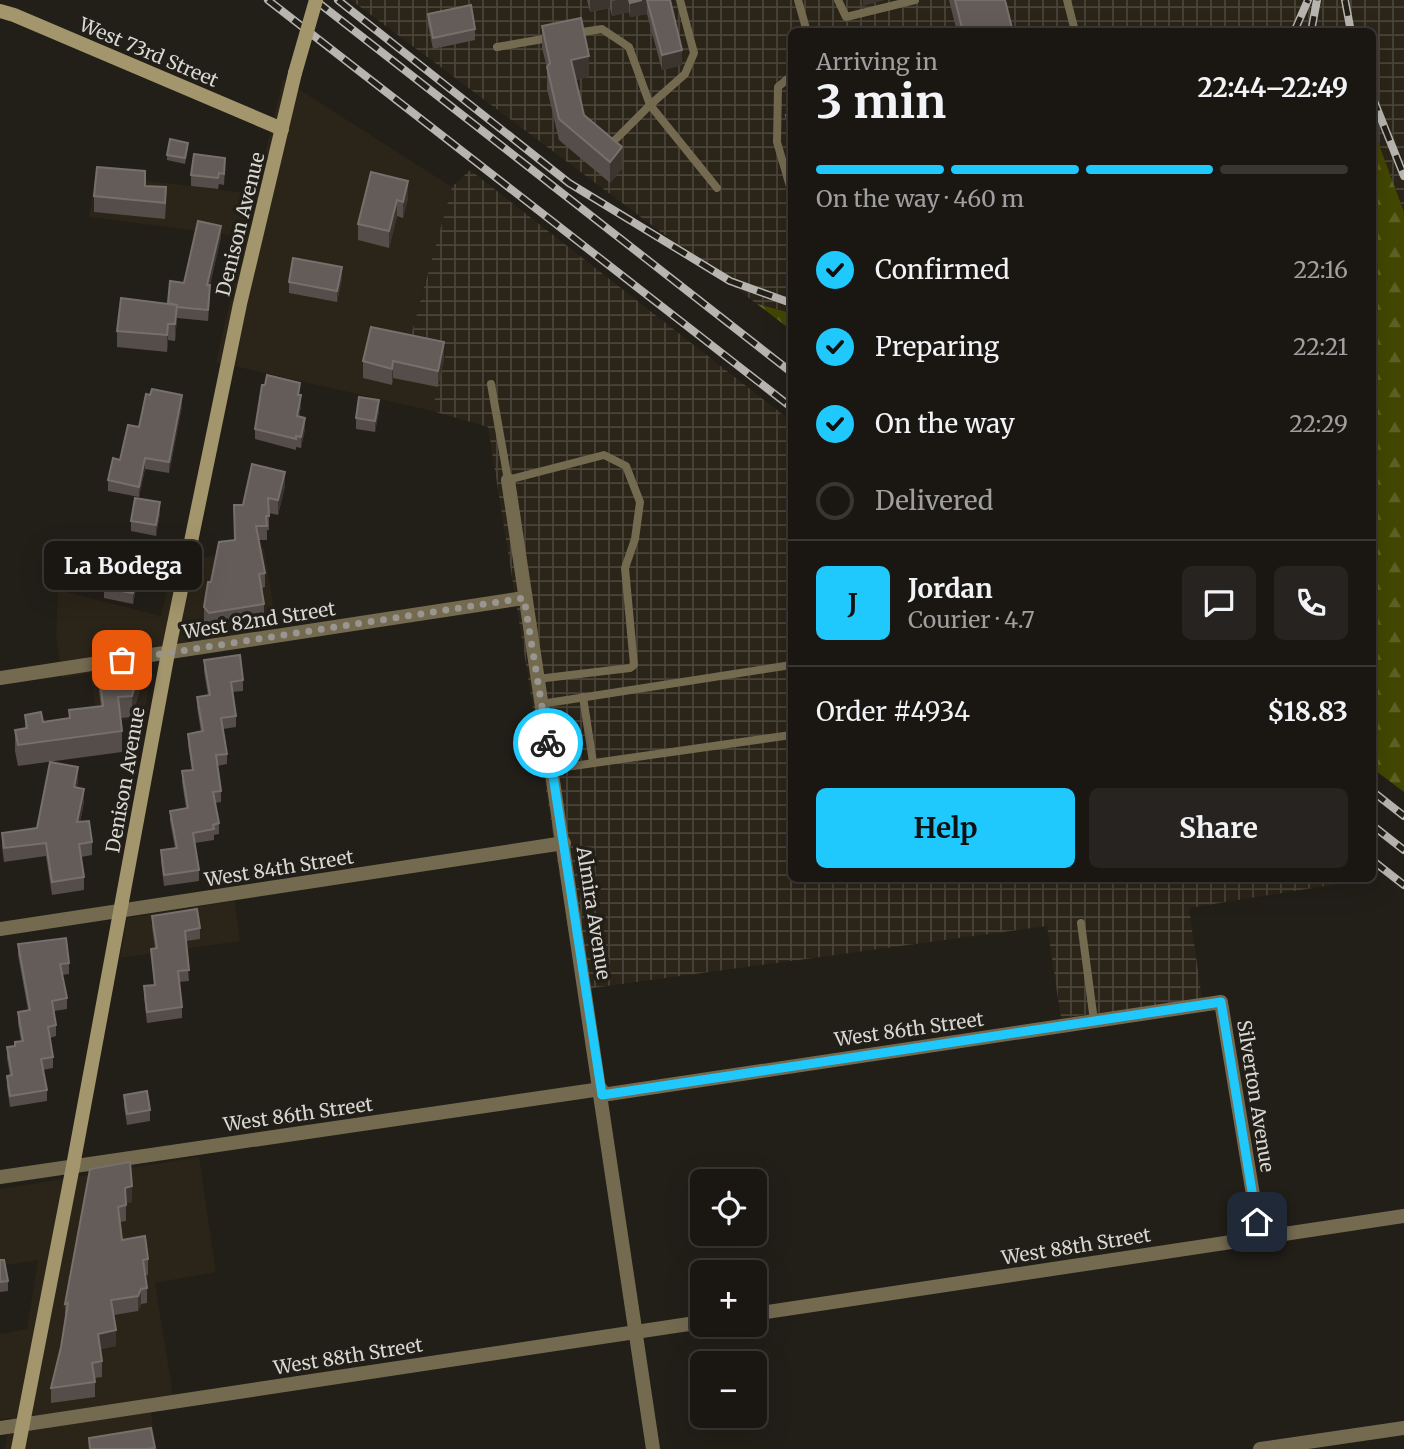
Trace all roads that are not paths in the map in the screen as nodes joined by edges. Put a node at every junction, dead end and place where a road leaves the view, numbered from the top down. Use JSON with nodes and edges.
{"nodes":[{"id":1,"x":316,"y":0,"type":"edge"},
{"id":2,"x":680,"y":0,"type":"edge"},
{"id":3,"x":798,"y":0,"type":"edge"},
{"id":4,"x":838,"y":0,"type":"edge"},
{"id":5,"x":915,"y":0,"type":"edge"},
{"id":6,"x":1067,"y":0,"type":"edge"},
{"id":7,"x":0,"y":11,"type":"edge"},
{"id":8,"x":806,"y":28,"type":"edge"},
{"id":9,"x":1074,"y":28,"type":"edge"},
{"id":10,"x":497,"y":47,"type":"dead end"},
{"id":11,"x":788,"y":79,"type":"edge"},
{"id":12,"x":650,"y":105,"type":"junction"},
{"id":13,"x":282,"y":129,"type":"junction"},
{"id":14,"x":614,"y":141,"type":"edge"},
{"id":15,"x":788,"y":180,"type":"edge"},
{"id":16,"x":717,"y":188,"type":"dead end"},
{"id":17,"x":491,"y":384,"type":"dead end"},
{"id":18,"x":508,"y":480,"type":"junction"},
{"id":19,"x":524,"y":598,"type":"junction"},
{"id":20,"x":167,"y":653,"type":"junction"},
{"id":21,"x":788,"y":665,"type":"edge"},
{"id":22,"x":0,"y":678,"type":"edge"},
{"id":23,"x":537,"y":679,"type":"junction"},
{"id":24,"x":583,"y":697,"type":"junction"},
{"id":25,"x":541,"y":704,"type":"junction"},
{"id":26,"x":788,"y":735,"type":"edge"},
{"id":27,"x":593,"y":762,"type":"junction"},
{"id":28,"x":552,"y":769,"type":"junction"},
{"id":29,"x":564,"y":843,"type":"junction"},
{"id":30,"x":121,"y":912,"type":"junction"},
{"id":31,"x":1081,"y":923,"type":"dead end"},
{"id":32,"x":0,"y":929,"type":"edge"},
{"id":33,"x":1221,"y":1002,"type":"joint"},
{"id":34,"x":1094,"y":1021,"type":"junction"},
{"id":35,"x":601,"y":1092,"type":"junction"},
{"id":36,"x":74,"y":1166,"type":"junction"},
{"id":37,"x":0,"y":1178,"type":"edge"},
{"id":38,"x":1404,"y":1216,"type":"edge"},
{"id":39,"x":1260,"y":1237,"type":"junction"},
{"id":40,"x":767,"y":1312,"type":"edge"},
{"id":41,"x":690,"y":1324,"type":"edge"},
{"id":42,"x":636,"y":1332,"type":"junction"},
{"id":43,"x":23,"y":1425,"type":"junction"},
{"id":44,"x":0,"y":1428,"type":"edge"},
{"id":45,"x":1404,"y":1428,"type":"edge"},
{"id":46,"x":18,"y":1449,"type":"edge"},
{"id":47,"x":653,"y":1449,"type":"edge"},
{"id":48,"x":1260,"y":1449,"type":"edge"}],
"edges":[{"from":1,"to":13,"type":"main road","name":"Denison Avenue","bridge":true},
{"from":2,"to":12,"type":"lane"},
{"from":3,"to":8,"type":"lane"},
{"from":4,"to":5,"type":"lane"},
{"from":6,"to":9,"type":"lane"},
{"from":7,"to":13,"type":"main road","name":"West 73rd Street"},
{"from":10,"to":12,"type":"lane"},
{"from":11,"to":15,"type":"lane"},
{"from":12,"to":14,"type":"lane"},
{"from":12,"to":16,"type":"lane"},
{"from":13,"to":20,"type":"main road","name":"Denison Avenue"},
{"from":17,"to":18,"type":"lane","name":"Almira Avenue"},
{"from":18,"to":19,"type":"street","name":"Almira Avenue"},
{"from":18,"to":23,"type":"lane"},
{"from":19,"to":20,"type":"street","name":"West 82nd Street"},
{"from":19,"to":23,"type":"street","name":"Almira Avenue"},
{"from":20,"to":22,"type":"street","name":"West 82nd Street"},
{"from":20,"to":30,"type":"main road","name":"Denison Avenue"},
{"from":21,"to":24,"type":"lane"},
{"from":23,"to":25,"type":"street","name":"Almira Avenue"},
{"from":24,"to":25,"type":"lane"},
{"from":24,"to":27,"type":"lane"},
{"from":25,"to":28,"type":"street","name":"Almira Avenue"},
{"from":26,"to":27,"type":"lane"},
{"from":27,"to":28,"type":"lane"},
{"from":28,"to":29,"type":"street","name":"Almira Avenue"},
{"from":29,"to":30,"type":"street","name":"West 84th Street"},
{"from":29,"to":35,"type":"street","name":"Almira Avenue"},
{"from":30,"to":32,"type":"street","name":"West 84th Street"},
{"from":30,"to":36,"type":"main road","name":"Denison Avenue"},
{"from":31,"to":34,"type":"lane"},
{"from":33,"to":34,"type":"street","name":"West 86th Street"},
{"from":33,"to":39,"type":"street","name":"Silverton Avenue"},
{"from":34,"to":35,"type":"street","name":"West 86th Street"},
{"from":35,"to":36,"type":"street","name":"West 86th Street"},
{"from":35,"to":42,"type":"street","name":"Almira Avenue"},
{"from":36,"to":37,"type":"street","name":"West 86th Street"},
{"from":36,"to":43,"type":"main road","name":"Denison Avenue"},
{"from":38,"to":39,"type":"street","name":"West 88th Street"},
{"from":39,"to":40,"type":"street","name":"West 88th Street"},
{"from":41,"to":42,"type":"street","name":"West 88th Street"},
{"from":42,"to":43,"type":"street","name":"West 88th Street"},
{"from":42,"to":47,"type":"street","name":"Almira Avenue"},
{"from":43,"to":44,"type":"street","name":"West 88th Street"},
{"from":43,"to":46,"type":"main road","name":"Denison Avenue"},
{"from":45,"to":48,"type":"street"}]}
